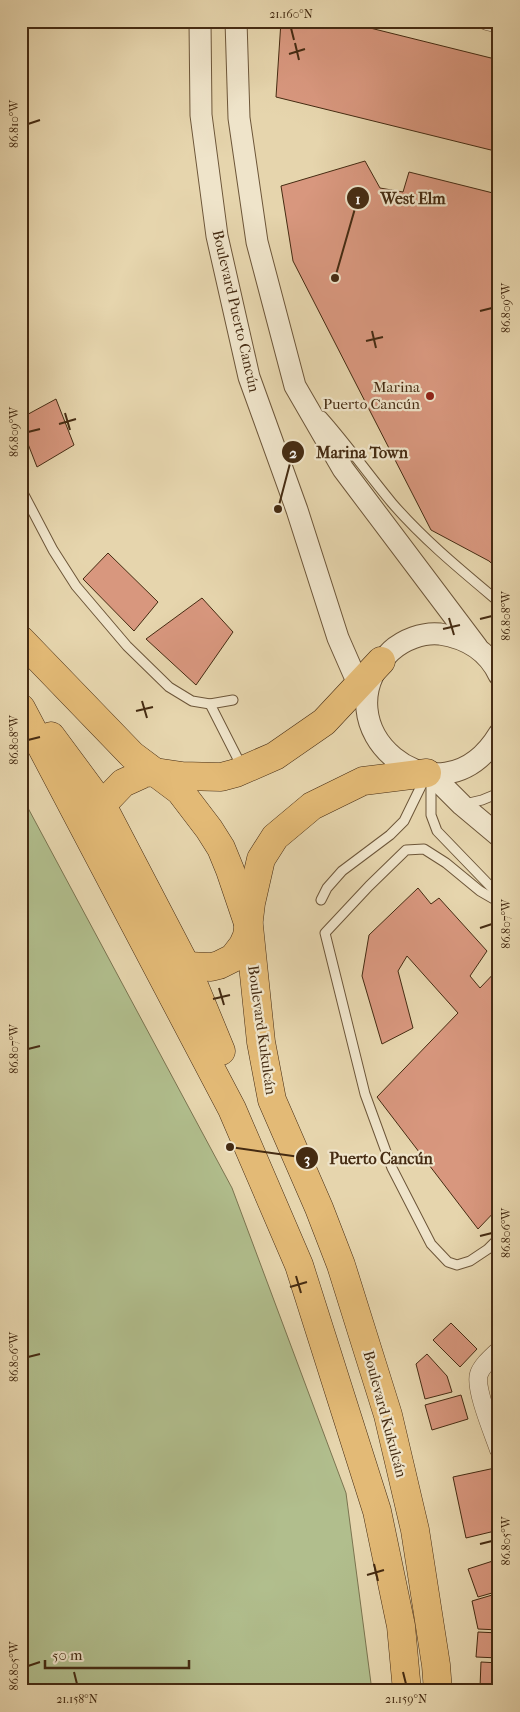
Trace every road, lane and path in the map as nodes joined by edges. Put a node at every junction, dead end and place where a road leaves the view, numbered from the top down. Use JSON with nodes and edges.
{"nodes":[{"id":1,"x":200,"y":21,"type":"edge"},
{"id":2,"x":236,"y":21,"type":"edge"},
{"id":3,"x":487,"y":21,"type":"edge"},
{"id":4,"x":499,"y":24,"type":"edge"},
{"id":5,"x":295,"y":386,"type":"junction"},
{"id":6,"x":21,"y":489,"type":"edge"},
{"id":7,"x":499,"y":602,"type":"edge"},
{"id":8,"x":21,"y":640,"type":"edge"},
{"id":9,"x":477,"y":647,"type":"junction"},
{"id":10,"x":380,"y":661,"type":"joint"},
{"id":11,"x":499,"y":675,"type":"edge"},
{"id":12,"x":363,"y":693,"type":"junction"},
{"id":13,"x":233,"y":700,"type":"dead end"},
{"id":14,"x":210,"y":704,"type":"junction"},
{"id":15,"x":21,"y":708,"type":"edge"},
{"id":16,"x":499,"y":734,"type":"edge"},
{"id":17,"x":243,"y":770,"type":"junction"},
{"id":18,"x":155,"y":772,"type":"junction"},
{"id":19,"x":429,"y":773,"type":"junction"},
{"id":20,"x":499,"y":793,"type":"edge"},
{"id":21,"x":102,"y":805,"type":"junction"},
{"id":22,"x":462,"y":805,"type":"junction"},
{"id":23,"x":499,"y":836,"type":"edge"},
{"id":24,"x":321,"y":900,"type":"dead end"},
{"id":25,"x":499,"y":901,"type":"edge"},
{"id":26,"x":249,"y":926,"type":"junction"},
{"id":27,"x":186,"y":966,"type":"junction"},
{"id":28,"x":232,"y":1109,"type":"junction"},
{"id":29,"x":499,"y":1238,"type":"edge"},
{"id":30,"x":499,"y":1350,"type":"edge"},
{"id":31,"x":499,"y":1450,"type":"edge"},
{"id":32,"x":407,"y":1691,"type":"edge"},
{"id":33,"x":438,"y":1691,"type":"edge"}],
"edges":[{"from":1,"to":12,"type":"street","name":"Boulevard Puerto Cancún"},
{"from":2,"to":5,"type":"street"},
{"from":3,"to":4,"type":"street"},
{"from":5,"to":7,"type":"lane"},
{"from":5,"to":9,"type":"street"},
{"from":6,"to":14,"type":"lane"},
{"from":8,"to":18,"type":"main road","name":"Boulevard Kukulcán"},
{"from":9,"to":10,"type":"street"},
{"from":9,"to":11,"type":"street"},
{"from":10,"to":12,"type":"main road"},
{"from":12,"to":17,"type":"main road"},
{"from":12,"to":19,"type":"street","name":"Boulevard Puerto Cancún"},
{"from":13,"to":14,"type":"lane"},
{"from":14,"to":17,"type":"lane"},
{"from":15,"to":21,"type":"main road"},
{"from":15,"to":28,"type":"main road"},
{"from":16,"to":19,"type":"street"},
{"from":17,"to":18,"type":"main road"},
{"from":18,"to":21,"type":"main road"},
{"from":18,"to":26,"type":"main road","name":"Boulevard Kukulcán"},
{"from":19,"to":22,"type":"street"},
{"from":19,"to":24,"type":"lane"},
{"from":19,"to":25,"type":"lane"},
{"from":19,"to":26,"type":"main road"},
{"from":20,"to":22,"type":"lane"},
{"from":21,"to":27,"type":"main road"},
{"from":22,"to":23,"type":"street"},
{"from":25,"to":29,"type":"lane"},
{"from":26,"to":27,"type":"main road"},
{"from":26,"to":33,"type":"main road","name":"Boulevard Kukulcán"},
{"from":27,"to":28,"type":"main road"},
{"from":28,"to":32,"type":"main road"},
{"from":30,"to":31,"type":"street"}]}
